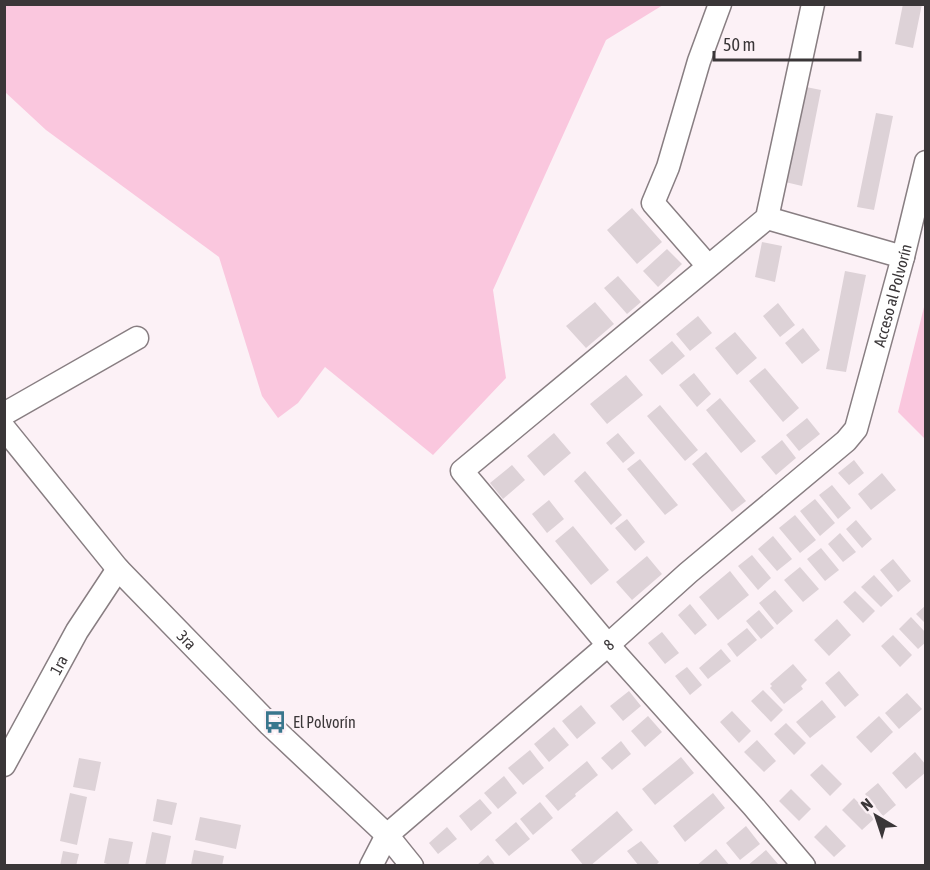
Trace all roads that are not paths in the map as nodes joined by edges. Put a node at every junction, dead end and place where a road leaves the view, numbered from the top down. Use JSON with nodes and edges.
{"nodes":[{"id":1,"x":720,"y":4,"type":"edge"},
{"id":2,"x":813,"y":4,"type":"edge"},
{"id":3,"x":926,"y":162,"type":"edge"},
{"id":4,"x":767,"y":218,"type":"junction"},
{"id":5,"x":903,"y":257,"type":"junction"},
{"id":6,"x":708,"y":266,"type":"junction"},
{"id":7,"x":137,"y":338,"type":"dead end"},
{"id":8,"x":4,"y":414,"type":"edge"},
{"id":9,"x":4,"y":428,"type":"edge"},
{"id":10,"x":856,"y":429,"type":"joint"},
{"id":11,"x":118,"y":569,"type":"junction"},
{"id":12,"x":608,"y":645,"type":"junction"},
{"id":13,"x":4,"y":765,"type":"edge"},
{"id":14,"x":387,"y":835,"type":"junction"},
{"id":15,"x":371,"y":866,"type":"edge"},
{"id":16,"x":412,"y":866,"type":"edge"},
{"id":17,"x":804,"y":866,"type":"edge"}],
"edges":[{"from":1,"to":6,"type":"street"},
{"from":2,"to":4,"type":"street"},
{"from":3,"to":5,"type":"street","name":"Acceso al Polvorín"},
{"from":4,"to":5,"type":"street"},
{"from":4,"to":6,"type":"street"},
{"from":5,"to":10,"type":"street","name":"Acceso al Polvorín"},
{"from":6,"to":12,"type":"street"},
{"from":7,"to":8,"type":"street"},
{"from":9,"to":11,"type":"street","name":"3ra"},
{"from":10,"to":12,"type":"street","name":"8"},
{"from":11,"to":13,"type":"street","name":"1ra"},
{"from":11,"to":14,"type":"street","name":"3ra"},
{"from":12,"to":14,"type":"street","name":"8"},
{"from":12,"to":17,"type":"street"},
{"from":14,"to":15,"type":"street","name":"8"},
{"from":14,"to":16,"type":"street"}]}
